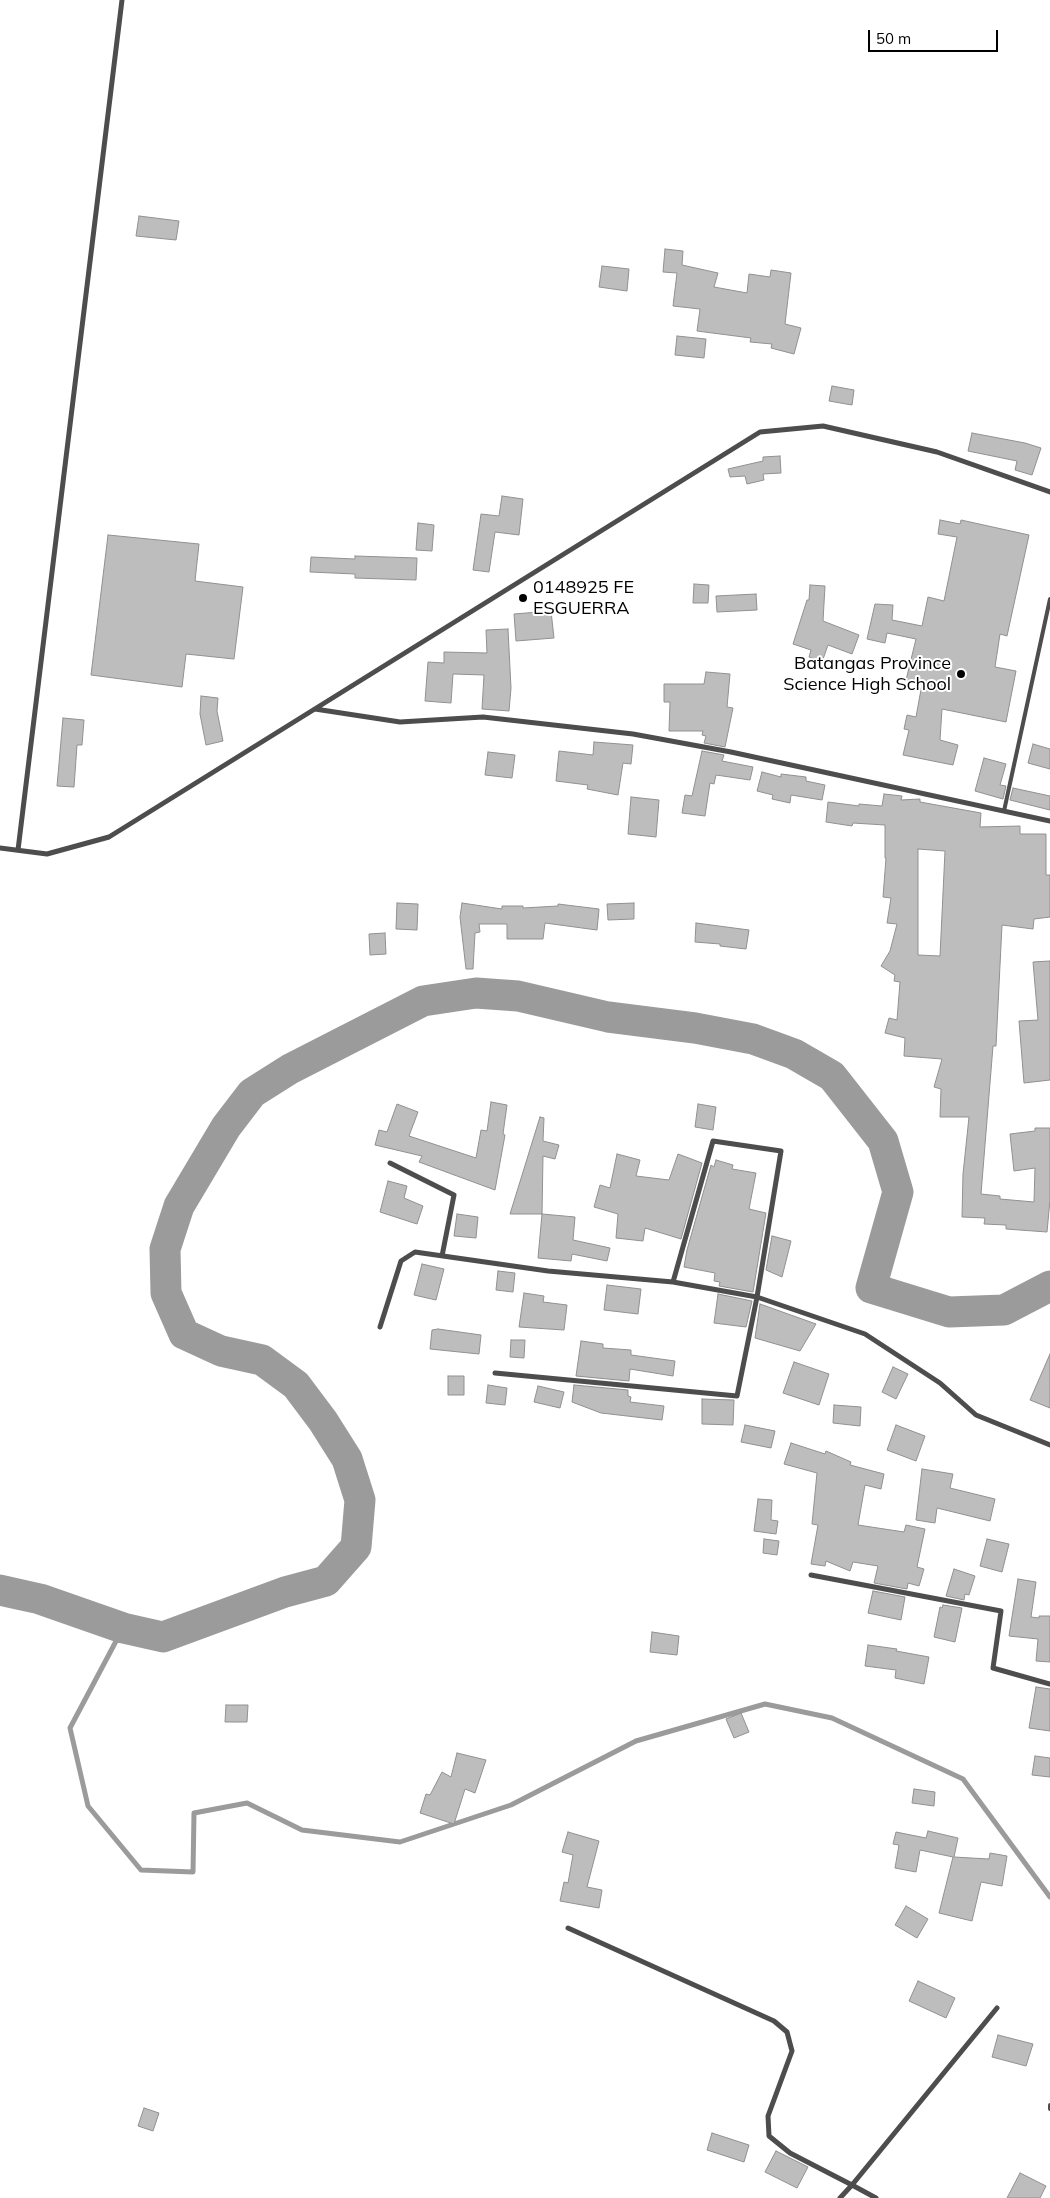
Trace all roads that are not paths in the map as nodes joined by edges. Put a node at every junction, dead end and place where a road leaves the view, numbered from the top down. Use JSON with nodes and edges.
{"nodes":[{"id":1,"x":122,"y":0,"type":"edge"},
{"id":2,"x":1050,"y":492,"type":"edge"},
{"id":3,"x":1050,"y":599,"type":"edge"},
{"id":4,"x":315,"y":709,"type":"junction"},
{"id":5,"x":1004,"y":811,"type":"junction"},
{"id":6,"x":1050,"y":821,"type":"edge"},
{"id":7,"x":0,"y":848,"type":"edge"},
{"id":8,"x":18,"y":850,"type":"junction"},
{"id":9,"x":390,"y":1162,"type":"dead end"},
{"id":10,"x":442,"y":1256,"type":"junction"},
{"id":11,"x":673,"y":1282,"type":"junction"},
{"id":12,"x":758,"y":1297,"type":"junction"},
{"id":13,"x":380,"y":1327,"type":"dead end"},
{"id":14,"x":494,"y":1373,"type":"dead end"},
{"id":15,"x":1050,"y":1444,"type":"edge"},
{"id":16,"x":811,"y":1575,"type":"dead end"},
{"id":17,"x":1050,"y":1684,"type":"edge"},
{"id":18,"x":568,"y":1928,"type":"dead end"},
{"id":19,"x":998,"y":2008,"type":"dead end"},
{"id":20,"x":1050,"y":2105,"type":"edge"},
{"id":21,"x":1050,"y":2109,"type":"edge"},
{"id":22,"x":852,"y":2185,"type":"junction"},
{"id":23,"x":840,"y":2198,"type":"edge"},
{"id":24,"x":876,"y":2198,"type":"edge"}],
"edges":[{"from":1,"to":8,"type":"street"},
{"from":2,"to":4,"type":"street"},
{"from":3,"to":5,"type":"lane"},
{"from":4,"to":5,"type":"street"},
{"from":4,"to":8,"type":"street"},
{"from":5,"to":6,"type":"street"},
{"from":7,"to":8,"type":"street"},
{"from":9,"to":10,"type":"street"},
{"from":10,"to":11,"type":"street"},
{"from":10,"to":13,"type":"street"},
{"from":11,"to":12,"type":"street"},
{"from":11,"to":12,"type":"street"},
{"from":12,"to":14,"type":"street"},
{"from":12,"to":15,"type":"street"},
{"from":16,"to":17,"type":"street"},
{"from":18,"to":22,"type":"street"},
{"from":19,"to":22,"type":"street"},
{"from":20,"to":21,"type":"lane"},
{"from":22,"to":23,"type":"street"},
{"from":22,"to":24,"type":"street"}]}
